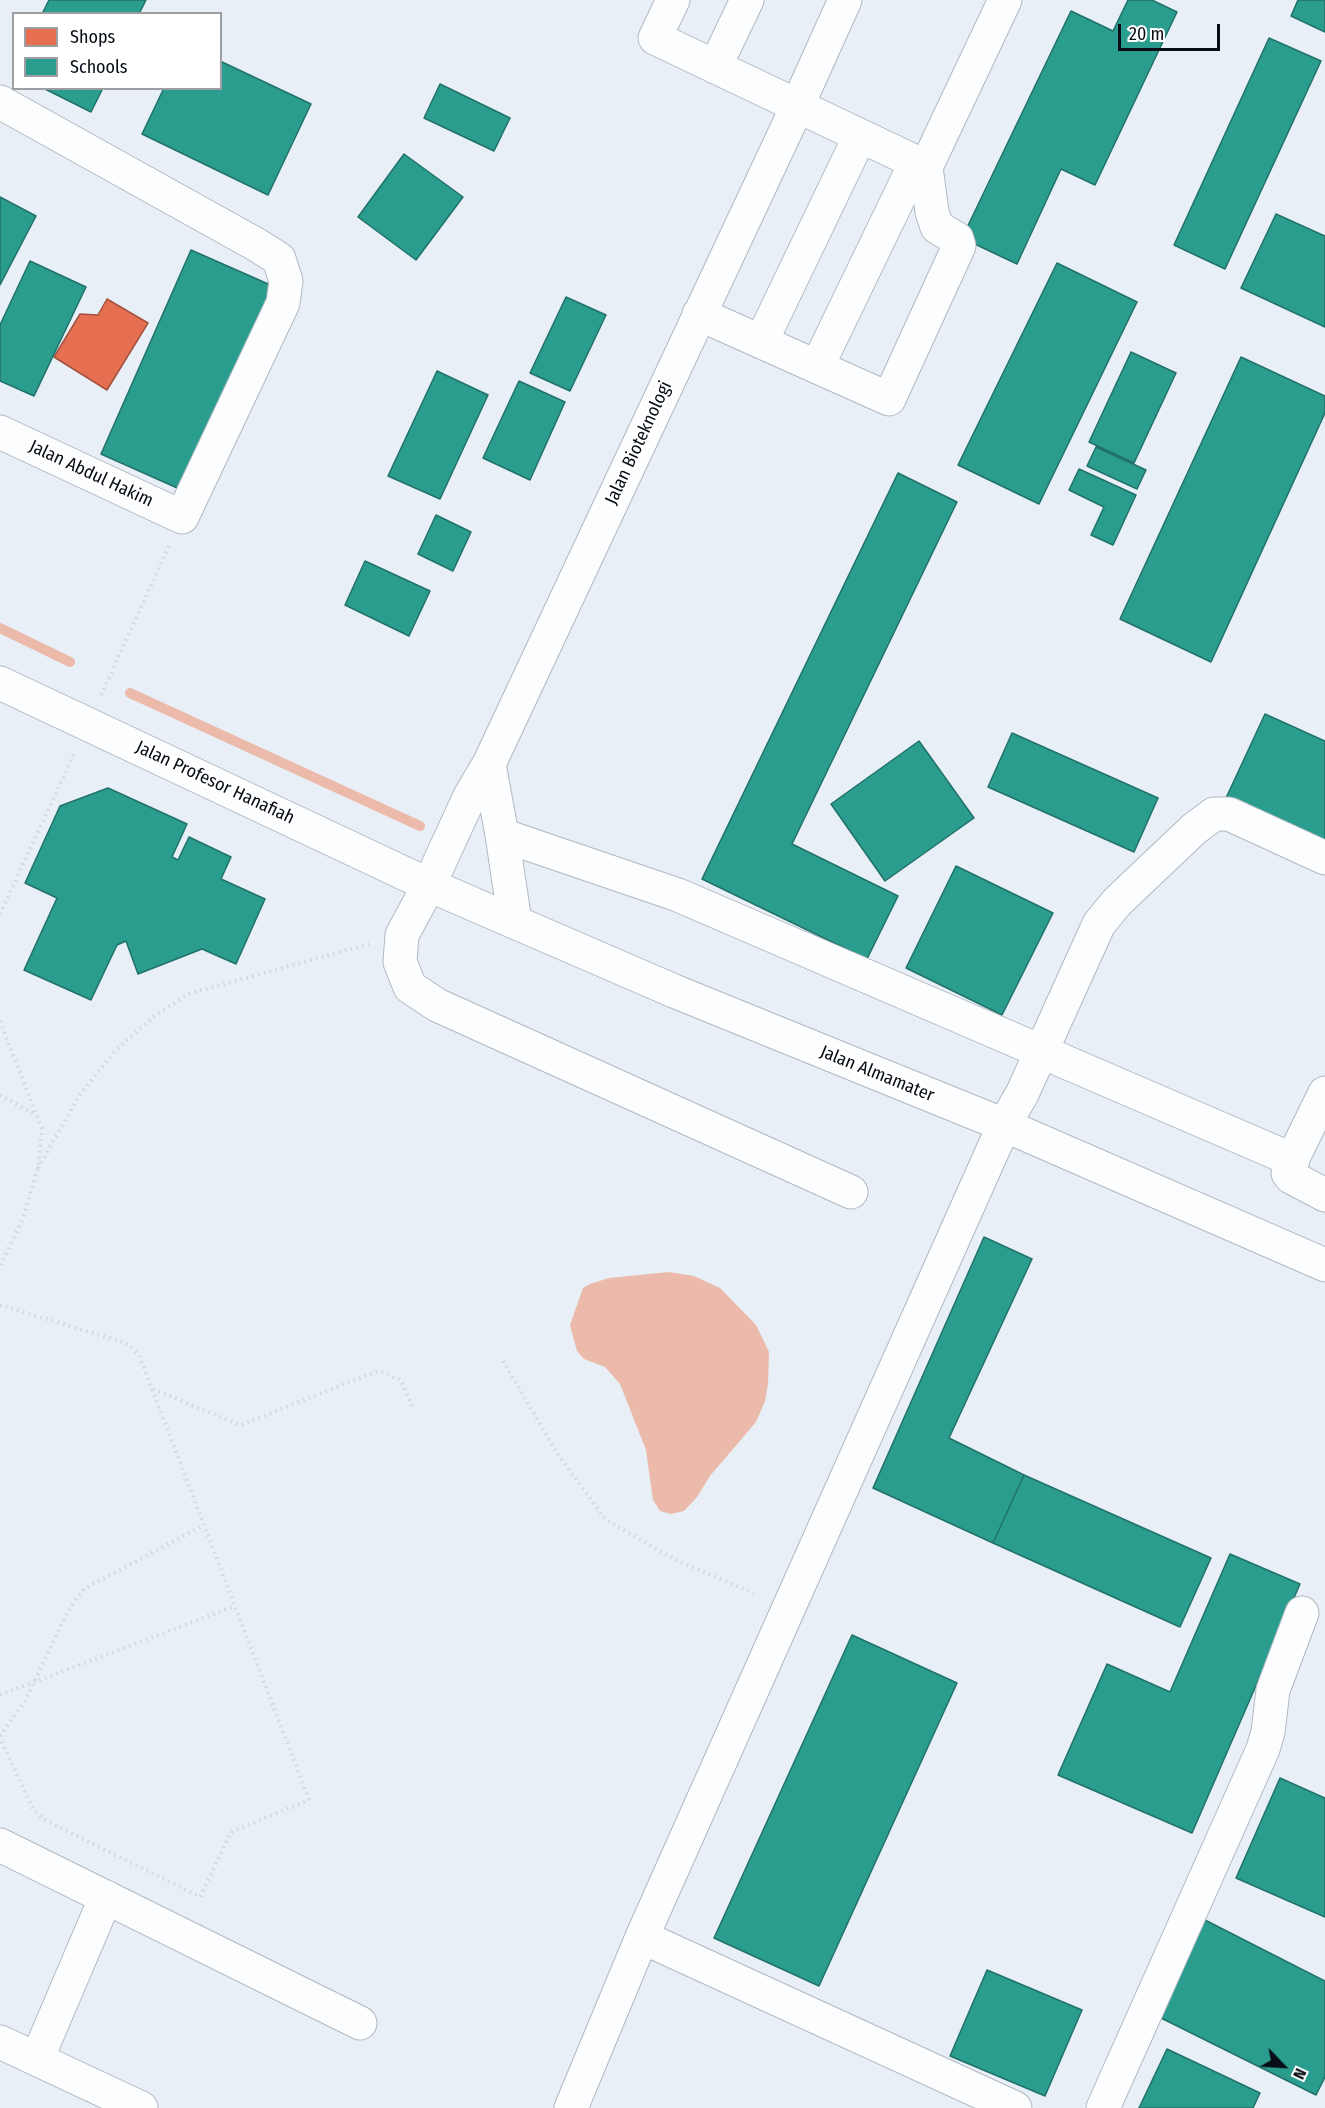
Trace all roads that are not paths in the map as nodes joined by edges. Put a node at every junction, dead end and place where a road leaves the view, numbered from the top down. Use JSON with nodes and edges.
{"nodes":[{"id":1,"x":673,"y":0,"type":"edge"},
{"id":2,"x":747,"y":0,"type":"edge"},
{"id":3,"x":845,"y":0,"type":"edge"},
{"id":4,"x":1005,"y":0,"type":"edge"},
{"id":5,"x":715,"y":67,"type":"junction"},
{"id":6,"x":0,"y":102,"type":"edge"},
{"id":7,"x":797,"y":105,"type":"junction"},
{"id":8,"x":860,"y":136,"type":"junction"},
{"id":9,"x":921,"y":164,"type":"junction"},
{"id":10,"x":699,"y":314,"type":"junction"},
{"id":11,"x":761,"y":342,"type":"junction"},
{"id":12,"x":817,"y":367,"type":"junction"},
{"id":13,"x":0,"y":432,"type":"edge"},
{"id":14,"x":0,"y":683,"type":"edge"},
{"id":15,"x":489,"y":764,"type":"junction"},
{"id":16,"x":502,"y":835,"type":"junction"},
{"id":17,"x":1325,"y":858,"type":"edge"},
{"id":18,"x":429,"y":885,"type":"junction"},
{"id":19,"x":515,"y":922,"type":"junction"},
{"id":20,"x":1042,"y":1051,"type":"junction"},
{"id":21,"x":1325,"y":1093,"type":"edge"},
{"id":22,"x":1004,"y":1125,"type":"junction"},
{"id":23,"x":1293,"y":1160,"type":"junction"},
{"id":24,"x":851,"y":1192,"type":"dead end"},
{"id":25,"x":1325,"y":1195,"type":"edge"},
{"id":26,"x":1325,"y":1265,"type":"edge"},
{"id":27,"x":1302,"y":1612,"type":"dead end"},
{"id":28,"x":0,"y":1845,"type":"edge"},
{"id":29,"x":116,"y":1902,"type":"junction"},
{"id":30,"x":642,"y":1937,"type":"junction"},
{"id":31,"x":360,"y":2023,"type":"dead end"},
{"id":32,"x":0,"y":2042,"type":"edge"},
{"id":33,"x":48,"y":2064,"type":"junction"},
{"id":34,"x":141,"y":2108,"type":"edge"},
{"id":35,"x":571,"y":2108,"type":"edge"},
{"id":36,"x":1015,"y":2108,"type":"edge"},
{"id":37,"x":1103,"y":2108,"type":"edge"}],
"edges":[{"from":1,"to":5,"type":"lane"},
{"from":2,"to":5,"type":"lane"},
{"from":3,"to":7,"type":"lane","name":"Jalan Bioteknologi"},
{"from":4,"to":9,"type":"lane"},
{"from":5,"to":7,"type":"lane"},
{"from":6,"to":13,"type":"lane","name":"Jalan Abdul Hakim"},
{"from":7,"to":8,"type":"lane"},
{"from":7,"to":10,"type":"lane","name":"Jalan Bioteknologi"},
{"from":8,"to":9,"type":"lane"},
{"from":8,"to":11,"type":"lane"},
{"from":9,"to":12,"type":"lane"},
{"from":9,"to":12,"type":"lane"},
{"from":10,"to":11,"type":"lane"},
{"from":10,"to":15,"type":"lane","name":"Jalan Bioteknologi"},
{"from":11,"to":12,"type":"lane"},
{"from":14,"to":18,"type":"lane","name":"Jalan Profesor Hanafiah"},
{"from":15,"to":16,"type":"lane"},
{"from":15,"to":18,"type":"lane","name":"Jalan Bioteknologi"},
{"from":16,"to":19,"type":"lane"},
{"from":16,"to":20,"type":"lane"},
{"from":17,"to":20,"type":"lane"},
{"from":18,"to":19,"type":"lane","name":"Jalan Almamater"},
{"from":18,"to":24,"type":"lane","name":"Jalan Bioteknologi"},
{"from":19,"to":22,"type":"lane","name":"Jalan Almamater"},
{"from":20,"to":22,"type":"lane"},
{"from":20,"to":23,"type":"lane"},
{"from":21,"to":23,"type":"lane"},
{"from":22,"to":26,"type":"lane","name":"Jalan Almamater"},
{"from":22,"to":30,"type":"lane"},
{"from":23,"to":25,"type":"lane"},
{"from":27,"to":37,"type":"lane"},
{"from":28,"to":29,"type":"lane"},
{"from":29,"to":31,"type":"lane"},
{"from":29,"to":33,"type":"lane"},
{"from":30,"to":35,"type":"lane"},
{"from":30,"to":36,"type":"lane"},
{"from":32,"to":33,"type":"lane"},
{"from":33,"to":34,"type":"lane"}]}
